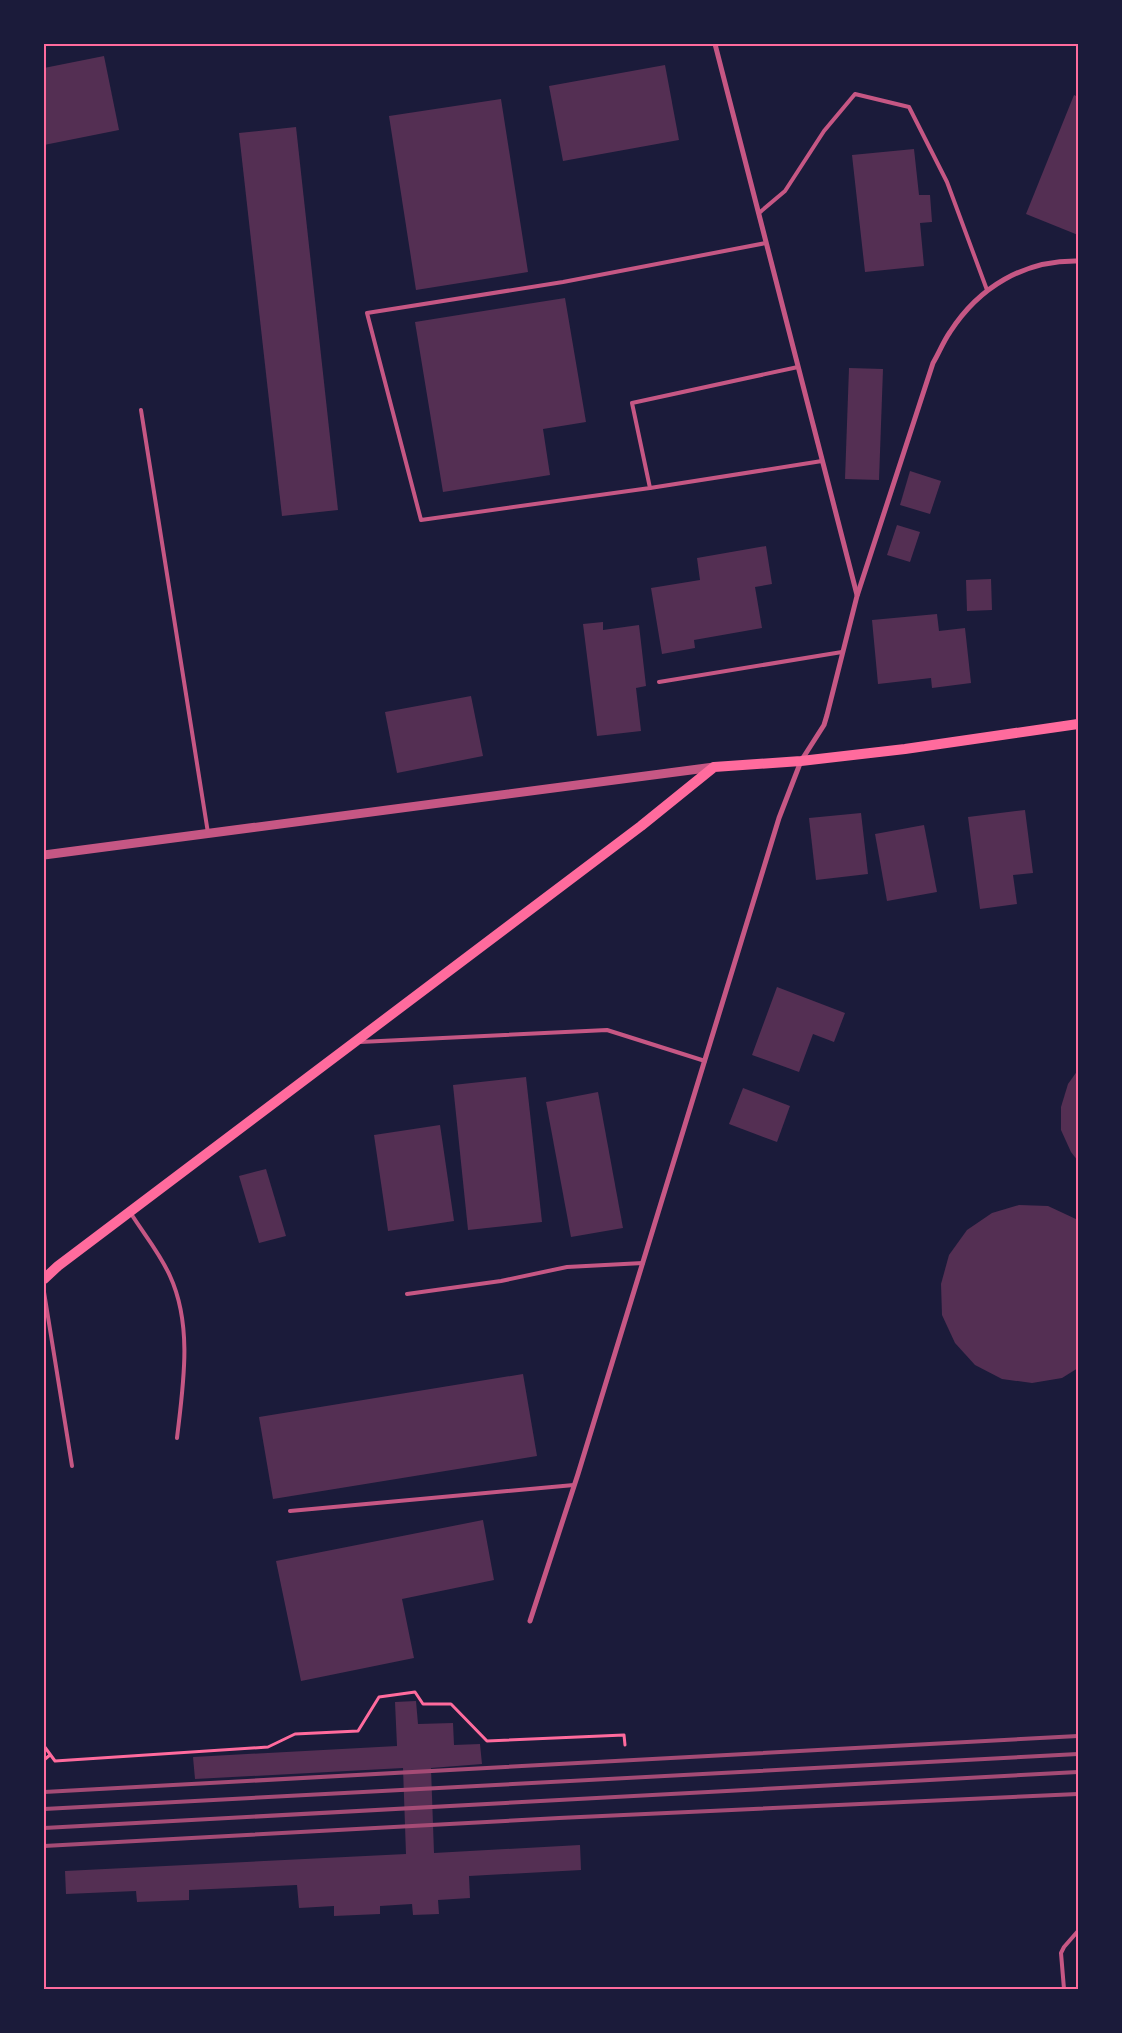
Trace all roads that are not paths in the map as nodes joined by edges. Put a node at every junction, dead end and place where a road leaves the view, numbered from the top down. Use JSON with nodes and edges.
{"nodes":[{"id":1,"x":715,"y":44,"type":"edge"},
{"id":2,"x":758,"y":213,"type":"junction"},
{"id":3,"x":766,"y":243,"type":"junction"},
{"id":4,"x":1078,"y":261,"type":"edge"},
{"id":5,"x":988,"y":290,"type":"junction"},
{"id":6,"x":798,"y":367,"type":"junction"},
{"id":7,"x":141,"y":410,"type":"dead end"},
{"id":8,"x":822,"y":461,"type":"junction"},
{"id":9,"x":650,"y":488,"type":"junction"},
{"id":10,"x":857,"y":596,"type":"junction"},
{"id":11,"x":842,"y":652,"type":"junction"},
{"id":12,"x":660,"y":682,"type":"dead end"},
{"id":13,"x":1078,"y":724,"type":"edge"},
{"id":14,"x":801,"y":761,"type":"junction"},
{"id":15,"x":714,"y":767,"type":"junction"},
{"id":16,"x":208,"y":833,"type":"junction"},
{"id":17,"x":44,"y":855,"type":"edge"},
{"id":18,"x":355,"y":1042,"type":"junction"},
{"id":19,"x":705,"y":1062,"type":"junction"},
{"id":20,"x":130,"y":1212,"type":"junction"},
{"id":21,"x":643,"y":1263,"type":"junction"},
{"id":22,"x":44,"y":1279,"type":"edge"},
{"id":23,"x":44,"y":1292,"type":"edge"},
{"id":24,"x":407,"y":1294,"type":"dead end"},
{"id":25,"x":177,"y":1438,"type":"dead end"},
{"id":26,"x":72,"y":1466,"type":"dead end"},
{"id":27,"x":574,"y":1485,"type":"junction"},
{"id":28,"x":290,"y":1511,"type":"dead end"},
{"id":29,"x":530,"y":1621,"type":"dead end"},
{"id":30,"x":1078,"y":1931,"type":"edge"},
{"id":31,"x":1064,"y":1989,"type":"edge"}],
"edges":[{"from":1,"to":2,"type":"street"},
{"from":2,"to":3,"type":"street"},
{"from":2,"to":5,"type":"lane"},
{"from":3,"to":6,"type":"street"},
{"from":3,"to":9,"type":"lane"},
{"from":4,"to":5,"type":"street"},
{"from":5,"to":10,"type":"street"},
{"from":6,"to":8,"type":"street"},
{"from":6,"to":9,"type":"lane"},
{"from":7,"to":16,"type":"lane"},
{"from":8,"to":9,"type":"lane"},
{"from":8,"to":10,"type":"street"},
{"from":10,"to":11,"type":"street"},
{"from":11,"to":12,"type":"lane"},
{"from":11,"to":14,"type":"street"},
{"from":13,"to":14,"type":"main road"},
{"from":14,"to":15,"type":"main road"},
{"from":14,"to":19,"type":"street"},
{"from":15,"to":16,"type":"street"},
{"from":15,"to":18,"type":"main road"},
{"from":16,"to":17,"type":"street"},
{"from":18,"to":19,"type":"lane"},
{"from":18,"to":20,"type":"main road"},
{"from":19,"to":21,"type":"street"},
{"from":20,"to":22,"type":"main road"},
{"from":20,"to":25,"type":"lane"},
{"from":21,"to":24,"type":"lane"},
{"from":21,"to":27,"type":"street"},
{"from":23,"to":26,"type":"lane"},
{"from":27,"to":28,"type":"lane"},
{"from":27,"to":29,"type":"street"},
{"from":30,"to":31,"type":"lane"}]}
